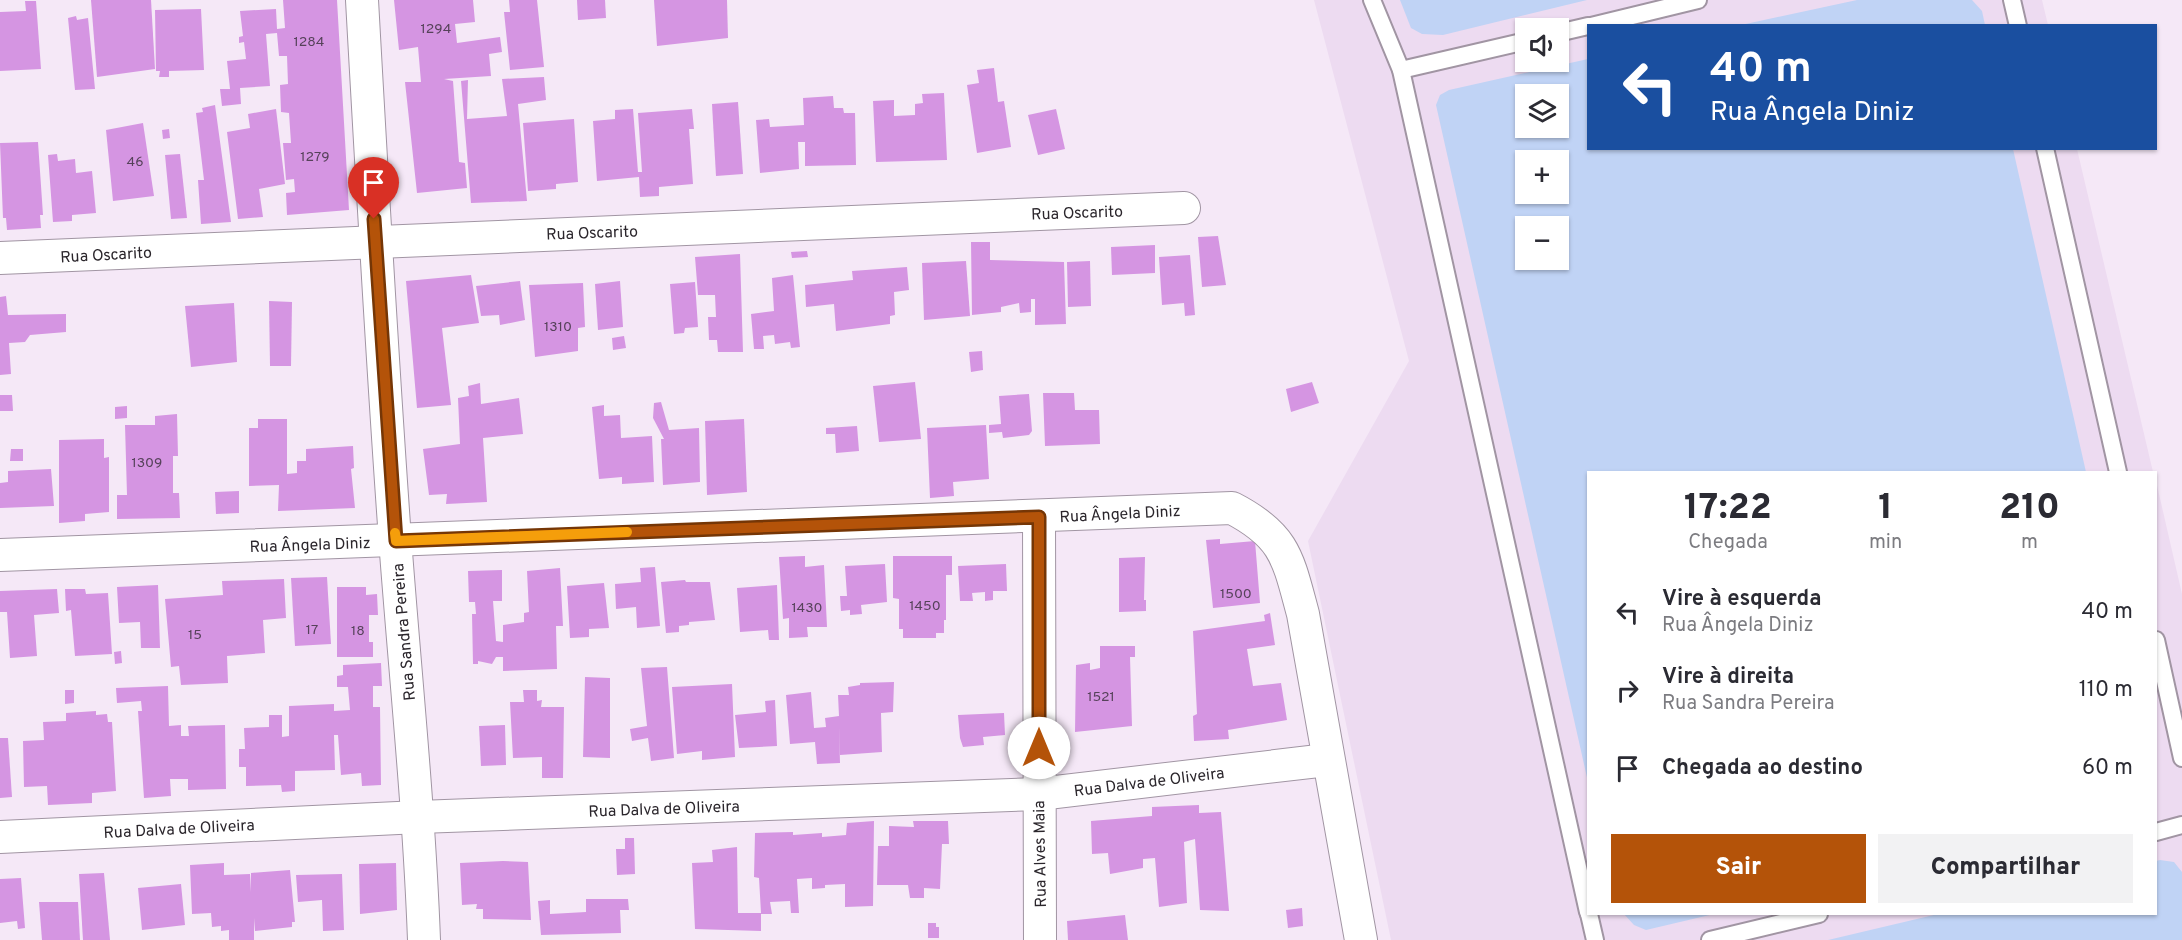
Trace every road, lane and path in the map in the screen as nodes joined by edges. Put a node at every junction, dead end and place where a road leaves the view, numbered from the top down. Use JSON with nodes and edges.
{"nodes":[{"id":1,"x":362,"y":0,"type":"edge"},
{"id":2,"x":1372,"y":0,"type":"edge"},
{"id":3,"x":1698,"y":0,"type":"edge"},
{"id":4,"x":2012,"y":0,"type":"edge"},
{"id":5,"x":1598,"y":24,"type":"edge"},
{"id":6,"x":2018,"y":24,"type":"edge"},
{"id":7,"x":1587,"y":27,"type":"edge"},
{"id":8,"x":1569,"y":31,"type":"edge"},
{"id":9,"x":1515,"y":44,"type":"edge"},
{"id":10,"x":1401,"y":70,"type":"junction"},
{"id":11,"x":2045,"y":150,"type":"edge"},
{"id":12,"x":1184,"y":208,"type":"dead end"},
{"id":13,"x":375,"y":242,"type":"junction"},
{"id":14,"x":0,"y":258,"type":"edge"},
{"id":15,"x":2118,"y":471,"type":"edge"},
{"id":16,"x":1039,"y":517,"type":"junction"},
{"id":17,"x":396,"y":541,"type":"junction"},
{"id":18,"x":0,"y":555,"type":"edge"},
{"id":19,"x":2157,"y":645,"type":"edge"},
{"id":20,"x":2182,"y":758,"type":"edge"},
{"id":21,"x":1327,"y":760,"type":"junction"},
{"id":22,"x":1039,"y":794,"type":"junction"},
{"id":23,"x":419,"y":817,"type":"junction"},
{"id":24,"x":2182,"y":825,"type":"edge"},
{"id":25,"x":2157,"y":832,"type":"edge"},
{"id":26,"x":0,"y":837,"type":"edge"},
{"id":27,"x":1587,"y":904,"type":"edge"},
{"id":28,"x":1589,"y":915,"type":"edge"},
{"id":29,"x":1815,"y":915,"type":"edge"},
{"id":30,"x":424,"y":940,"type":"edge"},
{"id":31,"x":1040,"y":940,"type":"edge"},
{"id":32,"x":1361,"y":940,"type":"edge"},
{"id":33,"x":1595,"y":940,"type":"edge"},
{"id":34,"x":1710,"y":940,"type":"edge"}],
"edges":[{"from":1,"to":13,"type":"street","name":"Rua Sandra Pereira"},
{"from":2,"to":10,"type":"lane"},
{"from":3,"to":5,"type":"lane"},
{"from":4,"to":6,"type":"lane"},
{"from":7,"to":8,"type":"lane"},
{"from":9,"to":10,"type":"lane"},
{"from":10,"to":27,"type":"lane"},
{"from":11,"to":15,"type":"lane"},
{"from":12,"to":13,"type":"street","name":"Rua Oscarito"},
{"from":13,"to":14,"type":"street","name":"Rua Oscarito"},
{"from":13,"to":17,"type":"street","name":"Rua Sandra Pereira"},
{"from":16,"to":17,"type":"street","name":"Rua Ângela Diniz"},
{"from":16,"to":21,"type":"street","name":"Rua Ângela Diniz"},
{"from":16,"to":22,"type":"street","name":"Rua Alves Maia"},
{"from":17,"to":18,"type":"street","name":"Rua Ângela Diniz"},
{"from":17,"to":23,"type":"street","name":"Rua Sandra Pereira"},
{"from":19,"to":20,"type":"lane"},
{"from":21,"to":22,"type":"street","name":"Rua Dalva de Oliveira"},
{"from":21,"to":32,"type":"street"},
{"from":22,"to":23,"type":"street","name":"Rua Dalva de Oliveira"},
{"from":22,"to":31,"type":"street","name":"Rua Alves Maia"},
{"from":23,"to":26,"type":"street","name":"Rua Dalva de Oliveira"},
{"from":23,"to":30,"type":"street","name":"Rua Sandra Pereira"},
{"from":24,"to":25,"type":"lane"},
{"from":28,"to":33,"type":"lane"},
{"from":29,"to":34,"type":"lane"}]}
